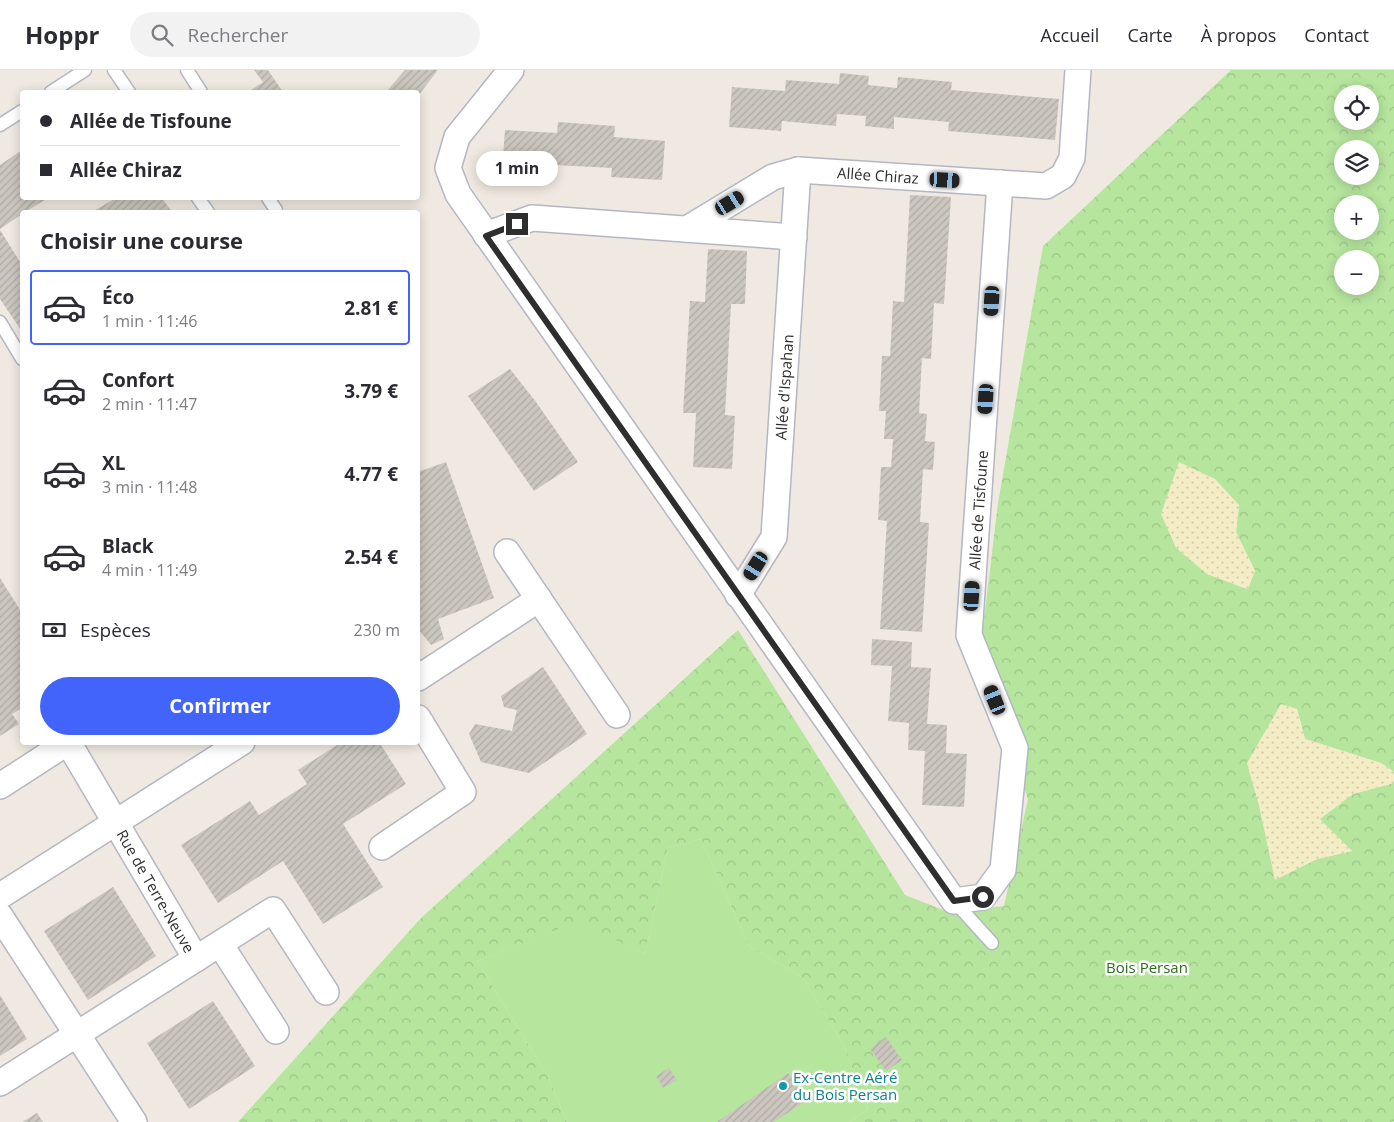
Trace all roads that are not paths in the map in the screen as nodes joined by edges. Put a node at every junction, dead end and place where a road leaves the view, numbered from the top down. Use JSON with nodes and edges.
{"nodes":[{"id":1,"x":85,"y":70,"type":"edge"},
{"id":2,"x":114,"y":70,"type":"edge"},
{"id":3,"x":187,"y":70,"type":"edge"},
{"id":4,"x":511,"y":70,"type":"edge"},
{"id":5,"x":1078,"y":70,"type":"edge"},
{"id":6,"x":54,"y":90,"type":"edge"},
{"id":7,"x":128,"y":90,"type":"edge"},
{"id":8,"x":200,"y":90,"type":"edge"},
{"id":9,"x":20,"y":112,"type":"edge"},
{"id":10,"x":0,"y":125,"type":"edge"},
{"id":11,"x":798,"y":170,"type":"junction"},
{"id":12,"x":1000,"y":183,"type":"junction"},
{"id":13,"x":269,"y":200,"type":"edge"},
{"id":14,"x":276,"y":210,"type":"dead end"},
{"id":15,"x":687,"y":229,"type":"junction"},
{"id":16,"x":486,"y":236,"type":"junction"},
{"id":17,"x":794,"y":237,"type":"junction"},
{"id":18,"x":0,"y":322,"type":"edge"},
{"id":19,"x":20,"y":356,"type":"edge"},
{"id":20,"x":507,"y":552,"type":"dead end"},
{"id":21,"x":738,"y":595,"type":"junction"},
{"id":22,"x":539,"y":598,"type":"junction"},
{"id":23,"x":420,"y":677,"type":"edge"},
{"id":24,"x":617,"y":715,"type":"dead end"},
{"id":25,"x":420,"y":721,"type":"edge"},
{"id":26,"x":63,"y":745,"type":"edge"},
{"id":27,"x":70,"y":745,"type":"edge"},
{"id":28,"x":237,"y":745,"type":"edge"},
{"id":29,"x":0,"y":786,"type":"edge"},
{"id":30,"x":116,"y":822,"type":"junction"},
{"id":31,"x":382,"y":847,"type":"dead end"},
{"id":32,"x":0,"y":896,"type":"edge"},
{"id":33,"x":954,"y":901,"type":"junction"},
{"id":34,"x":0,"y":916,"type":"edge"},
{"id":35,"x":992,"y":943,"type":"dead end"},
{"id":36,"x":220,"y":944,"type":"junction"},
{"id":37,"x":196,"y":959,"type":"junction"},
{"id":38,"x":326,"y":992,"type":"dead end"},
{"id":39,"x":276,"y":1031,"type":"dead end"},
{"id":40,"x":76,"y":1034,"type":"junction"},
{"id":41,"x":0,"y":1083,"type":"edge"},
{"id":42,"x":134,"y":1122,"type":"edge"}],
"edges":[{"from":1,"to":6,"type":"lane"},
{"from":2,"to":7,"type":"lane"},
{"from":3,"to":8,"type":"lane"},
{"from":4,"to":16,"type":"street"},
{"from":5,"to":12,"type":"street","name":"Allée Chiraz"},
{"from":9,"to":10,"type":"lane"},
{"from":11,"to":12,"type":"street","name":"Allée Chiraz"},
{"from":11,"to":15,"type":"street","name":"Allée Chiraz"},
{"from":11,"to":17,"type":"street","name":"Allée d'Ispahan"},
{"from":12,"to":33,"type":"street","name":"Allée de Tisfoune"},
{"from":13,"to":14,"type":"lane"},
{"from":15,"to":16,"type":"street"},
{"from":15,"to":17,"type":"street"},
{"from":16,"to":21,"type":"street"},
{"from":17,"to":21,"type":"street","name":"Allée d'Ispahan"},
{"from":18,"to":19,"type":"lane"},
{"from":20,"to":22,"type":"street"},
{"from":21,"to":33,"type":"street"},
{"from":22,"to":23,"type":"street"},
{"from":22,"to":24,"type":"street"},
{"from":25,"to":31,"type":"street"},
{"from":26,"to":29,"type":"street","name":"Rue de Terre-Neuve"},
{"from":27,"to":30,"type":"street","name":"Rue de Terre-Neuve"},
{"from":28,"to":30,"type":"street","name":"Rue de Terre-Neuve"},
{"from":30,"to":32,"type":"street","name":"Rue de Terre-Neuve"},
{"from":30,"to":37,"type":"street","name":"Rue de Terre-Neuve"},
{"from":33,"to":35,"type":"lane"},
{"from":34,"to":40,"type":"street"},
{"from":36,"to":37,"type":"street","name":"Rue de Terre-Neuve"},
{"from":36,"to":38,"type":"street","name":"Rue de Terre-Neuve"},
{"from":36,"to":39,"type":"street","name":"Rue de Terre-Neuve"},
{"from":37,"to":40,"type":"street","name":"Rue de Terre-Neuve"},
{"from":40,"to":41,"type":"street","name":"Rue de Terre-Neuve"},
{"from":40,"to":42,"type":"street"}]}
